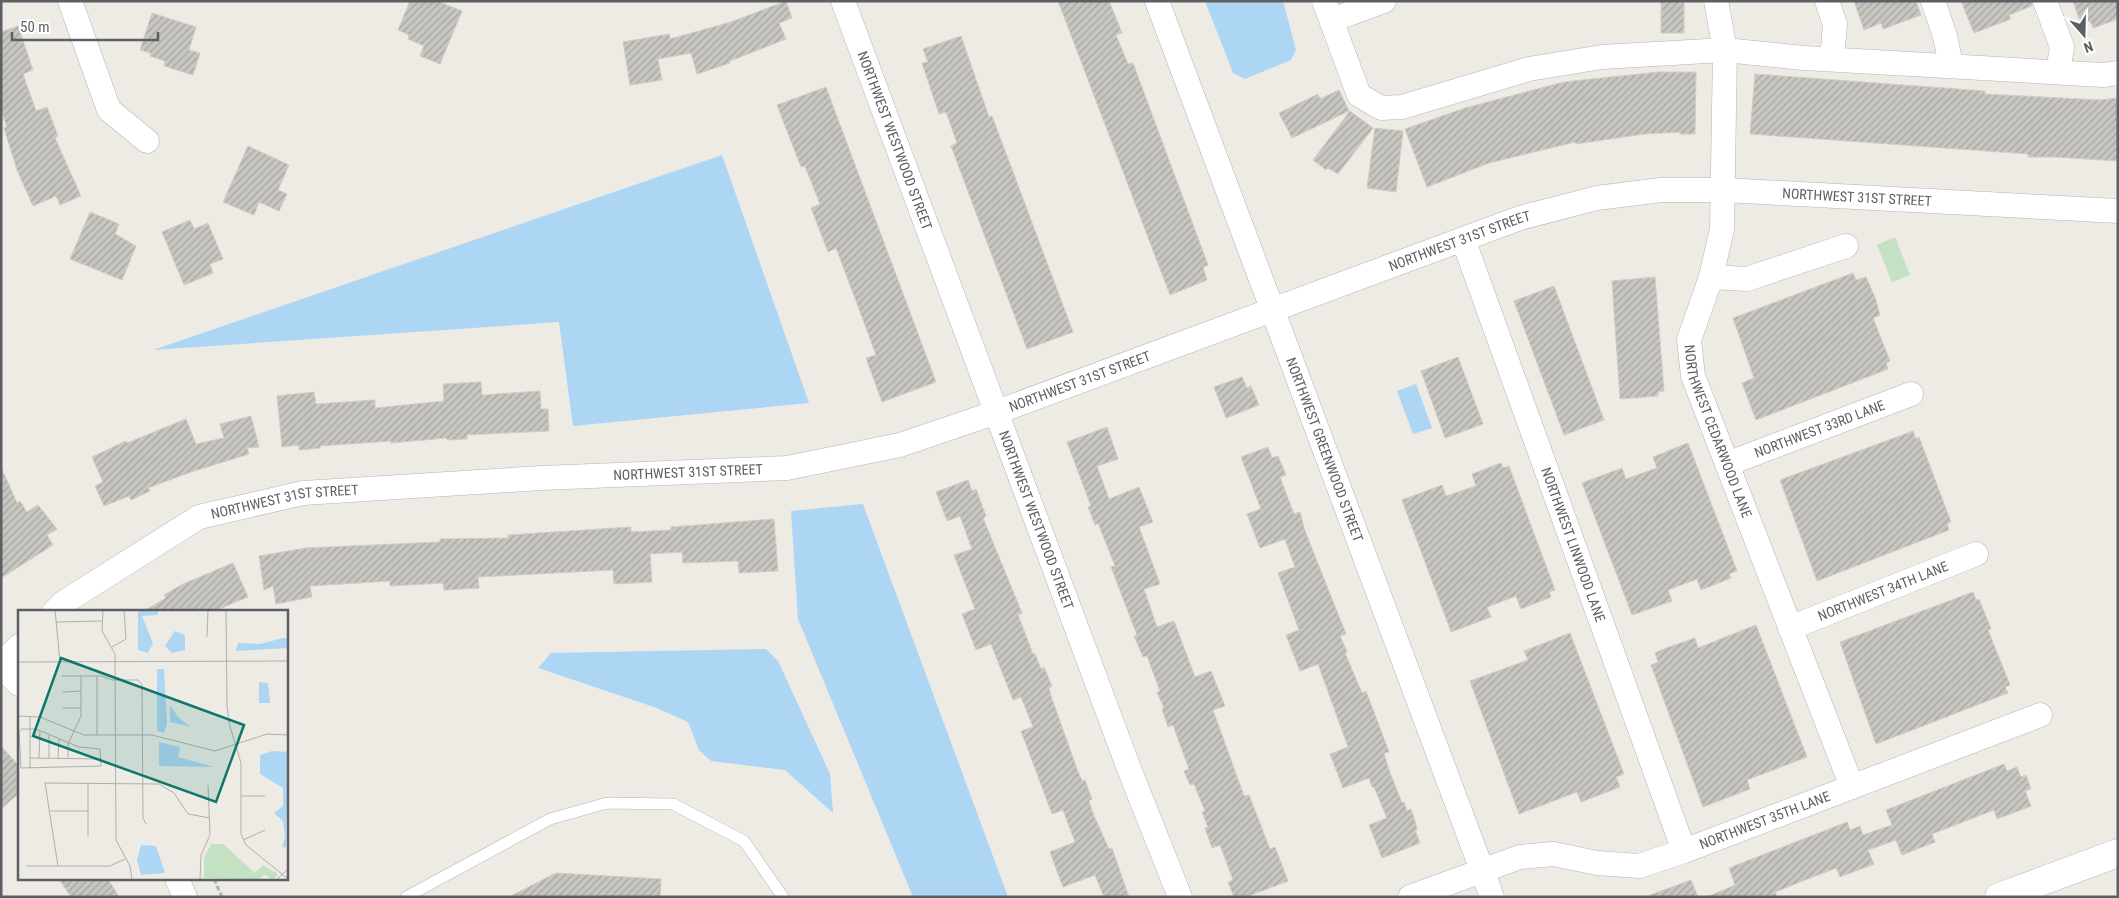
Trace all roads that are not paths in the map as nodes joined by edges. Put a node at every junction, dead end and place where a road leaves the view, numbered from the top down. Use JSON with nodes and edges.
{"nodes":[{"id":1,"x":70,"y":1,"type":"edge"},
{"id":2,"x":843,"y":1,"type":"edge"},
{"id":3,"x":1157,"y":1,"type":"edge"},
{"id":4,"x":1384,"y":1,"type":"edge"},
{"id":5,"x":1716,"y":1,"type":"edge"},
{"id":6,"x":1827,"y":1,"type":"edge"},
{"id":7,"x":1933,"y":1,"type":"edge"},
{"id":8,"x":2045,"y":1,"type":"edge"},
{"id":9,"x":1328,"y":11,"type":"edge"},
{"id":10,"x":1724,"y":50,"type":"junction"},
{"id":11,"x":1832,"y":59,"type":"junction"},
{"id":12,"x":1951,"y":65,"type":"junction"},
{"id":13,"x":2058,"y":72,"type":"junction"},
{"id":14,"x":2118,"y":73,"type":"edge"},
{"id":15,"x":147,"y":141,"type":"dead end"},
{"id":16,"x":1724,"y":190,"type":"junction"},
{"id":17,"x":2118,"y":211,"type":"edge"},
{"id":18,"x":1463,"y":239,"type":"junction"},
{"id":19,"x":1846,"y":246,"type":"dead end"},
{"id":20,"x":1711,"y":277,"type":"junction"},
{"id":21,"x":1273,"y":310,"type":"junction"},
{"id":22,"x":1910,"y":394,"type":"dead end"},
{"id":23,"x":997,"y":412,"type":"junction"},
{"id":24,"x":1727,"y":464,"type":"junction"},
{"id":25,"x":1976,"y":554,"type":"dead end"},
{"id":26,"x":56,"y":610,"type":"edge"},
{"id":27,"x":1790,"y":628,"type":"junction"},
{"id":28,"x":18,"y":647,"type":"edge"},
{"id":29,"x":1,"y":665,"type":"edge"},
{"id":30,"x":18,"y":683,"type":"edge"},
{"id":31,"x":2040,"y":714,"type":"dead end"},
{"id":32,"x":1852,"y":787,"type":"junction"},
{"id":33,"x":1684,"y":851,"type":"junction"},
{"id":34,"x":2117,"y":856,"type":"edge"},
{"id":35,"x":1482,"y":870,"type":"junction"},
{"id":36,"x":177,"y":880,"type":"edge"},
{"id":37,"x":185,"y":897,"type":"edge"},
{"id":38,"x":406,"y":897,"type":"edge"},
{"id":39,"x":782,"y":897,"type":"edge"},
{"id":40,"x":1180,"y":897,"type":"edge"},
{"id":41,"x":1410,"y":897,"type":"edge"},
{"id":42,"x":1492,"y":897,"type":"edge"},
{"id":43,"x":1998,"y":897,"type":"edge"}],
"edges":[{"from":1,"to":15,"type":"street"},
{"from":2,"to":23,"type":"street","name":"NORTHWEST WESTWOOD STREET"},
{"from":3,"to":21,"type":"street","name":"NORTHWEST GREENWOOD STREET"},
{"from":4,"to":9,"type":"street"},
{"from":5,"to":10,"type":"street","name":"NORTHWEST CEDARWOOD LANE"},
{"from":6,"to":11,"type":"street"},
{"from":7,"to":12,"type":"street"},
{"from":8,"to":13,"type":"street"},
{"from":9,"to":10,"type":"street"},
{"from":10,"to":11,"type":"street"},
{"from":10,"to":16,"type":"street","name":"NORTHWEST CEDARWOOD LANE"},
{"from":11,"to":12,"type":"street"},
{"from":12,"to":13,"type":"street"},
{"from":13,"to":14,"type":"street"},
{"from":16,"to":17,"type":"street","name":"NORTHWEST 31ST STREET"},
{"from":16,"to":18,"type":"street","name":"NORTHWEST 31ST STREET"},
{"from":16,"to":20,"type":"street","name":"NORTHWEST CEDARWOOD LANE"},
{"from":18,"to":21,"type":"street","name":"NORTHWEST 31ST STREET"},
{"from":18,"to":33,"type":"street","name":"NORTHWEST LINWOOD LANE"},
{"from":19,"to":20,"type":"street"},
{"from":20,"to":24,"type":"street","name":"NORTHWEST CEDARWOOD LANE"},
{"from":21,"to":23,"type":"street","name":"NORTHWEST 31ST STREET"},
{"from":21,"to":35,"type":"street","name":"NORTHWEST GREENWOOD STREET"},
{"from":22,"to":24,"type":"street","name":"NORTHWEST 33RD LANE"},
{"from":23,"to":26,"type":"street","name":"NORTHWEST 31ST STREET"},
{"from":23,"to":40,"type":"street","name":"NORTHWEST WESTWOOD STREET"},
{"from":24,"to":27,"type":"street","name":"NORTHWEST CEDARWOOD LANE"},
{"from":25,"to":27,"type":"street","name":"NORTHWEST 34TH LANE"},
{"from":27,"to":32,"type":"street","name":"NORTHWEST CEDARWOOD LANE"},
{"from":28,"to":29,"type":"street"},
{"from":29,"to":30,"type":"street"},
{"from":31,"to":32,"type":"street","name":"NORTHWEST 35TH LANE"},
{"from":32,"to":33,"type":"street","name":"NORTHWEST 35TH LANE"},
{"from":33,"to":35,"type":"street","name":"NORTHWEST 35TH LANE"},
{"from":34,"to":43,"type":"main road"},
{"from":35,"to":41,"type":"street"},
{"from":35,"to":42,"type":"street","name":"NORTHWEST GREENWOOD STREET"},
{"from":36,"to":37,"type":"street"},
{"from":38,"to":39,"type":"lane"}]}
